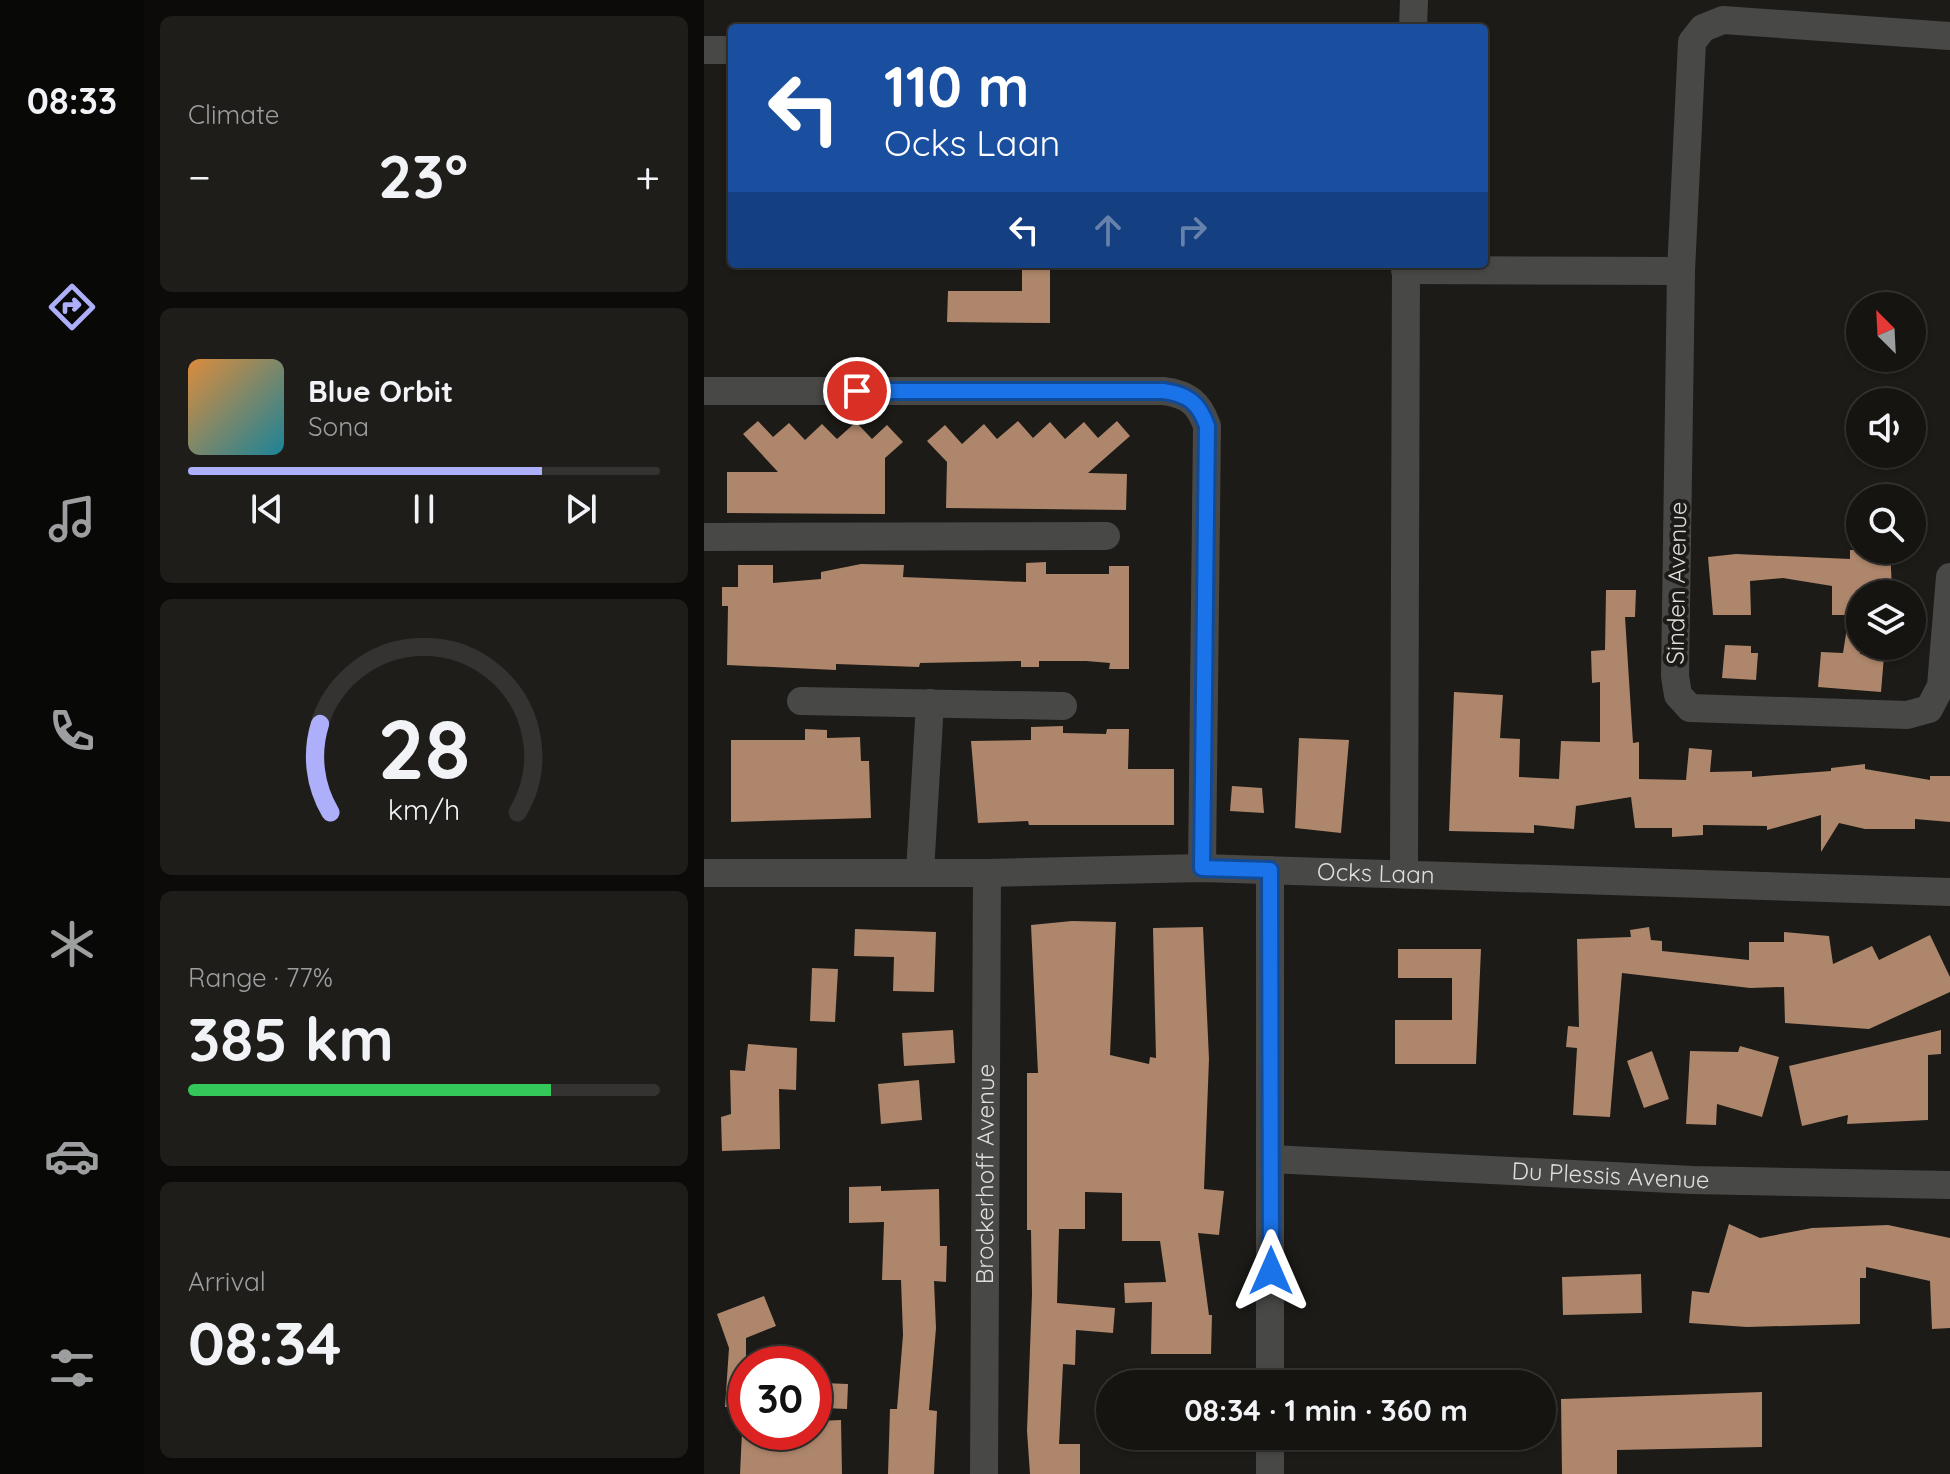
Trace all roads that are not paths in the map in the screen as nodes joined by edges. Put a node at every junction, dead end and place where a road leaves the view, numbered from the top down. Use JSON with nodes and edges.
{"nodes":[{"id":1,"x":1414,"y":0,"type":"edge"},
{"id":2,"x":1413,"y":24,"type":"edge"},
{"id":3,"x":1950,"y":36,"type":"edge"},
{"id":4,"x":704,"y":50,"type":"edge"},
{"id":5,"x":728,"y":50,"type":"edge"},
{"id":6,"x":1406,"y":268,"type":"edge"},
{"id":7,"x":1475,"y":268,"type":"edge"},
{"id":8,"x":1681,"y":271,"type":"junction"},
{"id":9,"x":704,"y":391,"type":"edge"},
{"id":10,"x":1106,"y":536,"type":"dead end"},
{"id":11,"x":704,"y":537,"type":"edge"},
{"id":12,"x":1950,"y":577,"type":"edge"},
{"id":13,"x":801,"y":701,"type":"dead end"},
{"id":14,"x":930,"y":703,"type":"junction"},
{"id":15,"x":1063,"y":706,"type":"dead end"},
{"id":16,"x":1202,"y":868,"type":"junction"},
{"id":17,"x":1270,"y":870,"type":"junction"},
{"id":18,"x":920,"y":872,"type":"junction"},
{"id":19,"x":1404,"y":872,"type":"junction"},
{"id":20,"x":704,"y":873,"type":"edge"},
{"id":21,"x":987,"y":873,"type":"junction"},
{"id":22,"x":1950,"y":892,"type":"edge"},
{"id":23,"x":1271,"y":1159,"type":"junction"},
{"id":24,"x":1950,"y":1185,"type":"edge"},
{"id":25,"x":1270,"y":1370,"type":"edge"},
{"id":26,"x":1270,"y":1450,"type":"edge"},
{"id":27,"x":984,"y":1474,"type":"edge"},
{"id":28,"x":1270,"y":1474,"type":"edge"}],
"edges":[{"from":1,"to":2,"type":"street"},
{"from":3,"to":8,"type":"street","name":"Sinden Avenue"},
{"from":4,"to":5,"type":"street"},
{"from":6,"to":19,"type":"street"},
{"from":7,"to":8,"type":"street"},
{"from":8,"to":12,"type":"street","name":"Sinden Avenue"},
{"from":9,"to":16,"type":"street"},
{"from":10,"to":11,"type":"street"},
{"from":13,"to":14,"type":"street"},
{"from":14,"to":15,"type":"street"},
{"from":14,"to":18,"type":"street"},
{"from":16,"to":17,"type":"street","name":"Ocks Laan"},
{"from":16,"to":21,"type":"street","name":"Ocks Laan"},
{"from":17,"to":19,"type":"street","name":"Ocks Laan"},
{"from":17,"to":23,"type":"street"},
{"from":18,"to":20,"type":"street","name":"Ocks Laan"},
{"from":18,"to":21,"type":"street","name":"Ocks Laan"},
{"from":19,"to":22,"type":"street","name":"Ocks Laan"},
{"from":21,"to":27,"type":"street","name":"Brockerhoff Avenue"},
{"from":23,"to":24,"type":"street","name":"Du Plessis Avenue"},
{"from":23,"to":25,"type":"street"},
{"from":26,"to":28,"type":"street"}]}
